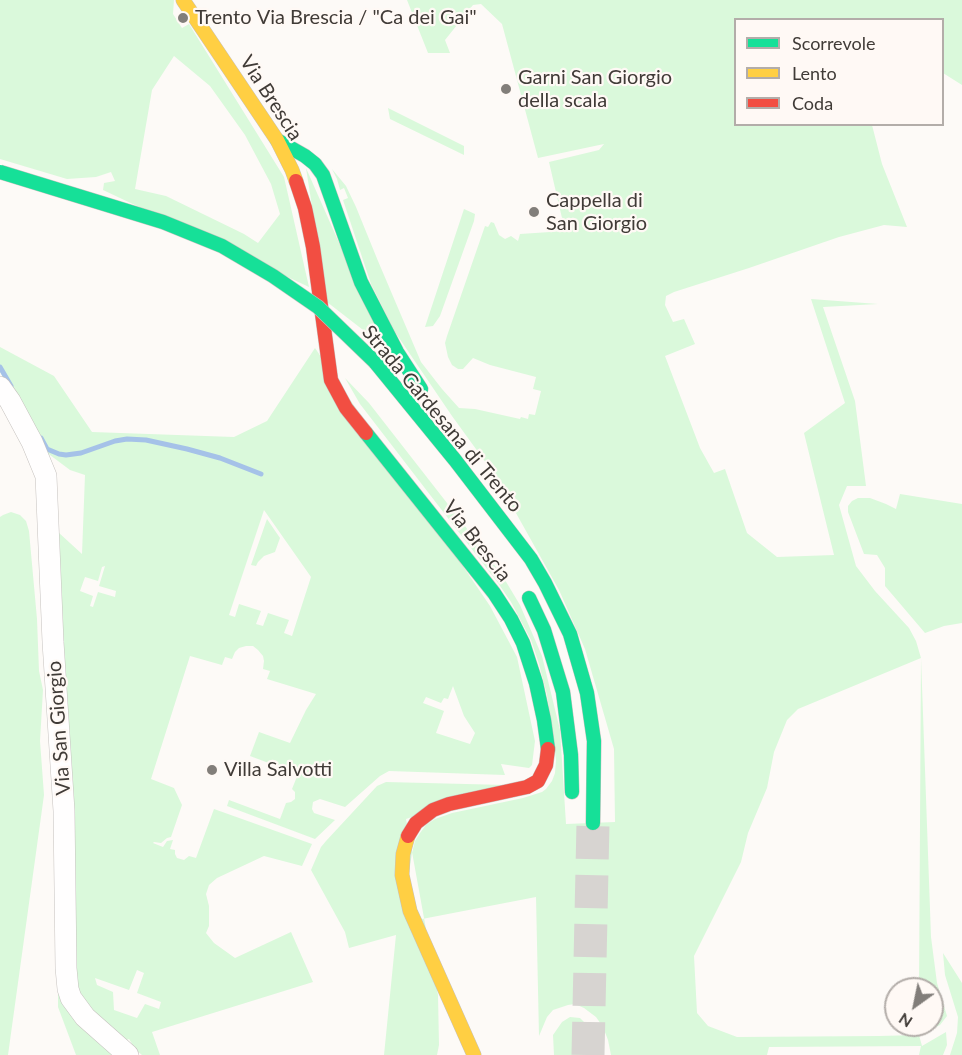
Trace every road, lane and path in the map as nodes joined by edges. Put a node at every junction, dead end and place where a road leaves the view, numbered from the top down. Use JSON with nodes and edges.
{"nodes":[{"id":1,"x":183,"y":0,"type":"edge"},
{"id":2,"x":277,"y":140,"type":"junction"},
{"id":3,"x":0,"y":172,"type":"edge"},
{"id":4,"x":309,"y":328,"type":"dead end"},
{"id":5,"x":343,"y":358,"type":"dead end"},
{"id":6,"x":0,"y":387,"type":"edge"},
{"id":7,"x":428,"y":398,"type":"dead end"},
{"id":8,"x":498,"y":493,"type":"dead end"},
{"id":9,"x":531,"y":559,"type":"junction"},
{"id":10,"x":525,"y":591,"type":"dead end"},
{"id":11,"x":572,"y":801,"type":"dead end"},
{"id":12,"x":593,"y":823,"type":"tunnel mouth"},
{"id":13,"x":128,"y":1055,"type":"edge"},
{"id":14,"x":474,"y":1055,"type":"edge"}],
"edges":[{"from":1,"to":2,"type":"main road","name":"Via Brescia"},
{"from":2,"to":7,"type":"main road"},
{"from":2,"to":14,"type":"main road","name":"Via Brescia"},
{"from":3,"to":9,"type":"main road","name":"Strada Gardesana di Trento","bridge":true},
{"from":4,"to":5,"type":"main road","name":"Strada Gardesana di Trento"},
{"from":6,"to":13,"type":"street","name":"Via San Giorgio"},
{"from":8,"to":9,"type":"main road"},
{"from":9,"to":12,"type":"main road","name":"Strada Gardesana di Trento"},
{"from":10,"to":11,"type":"main road"}]}
